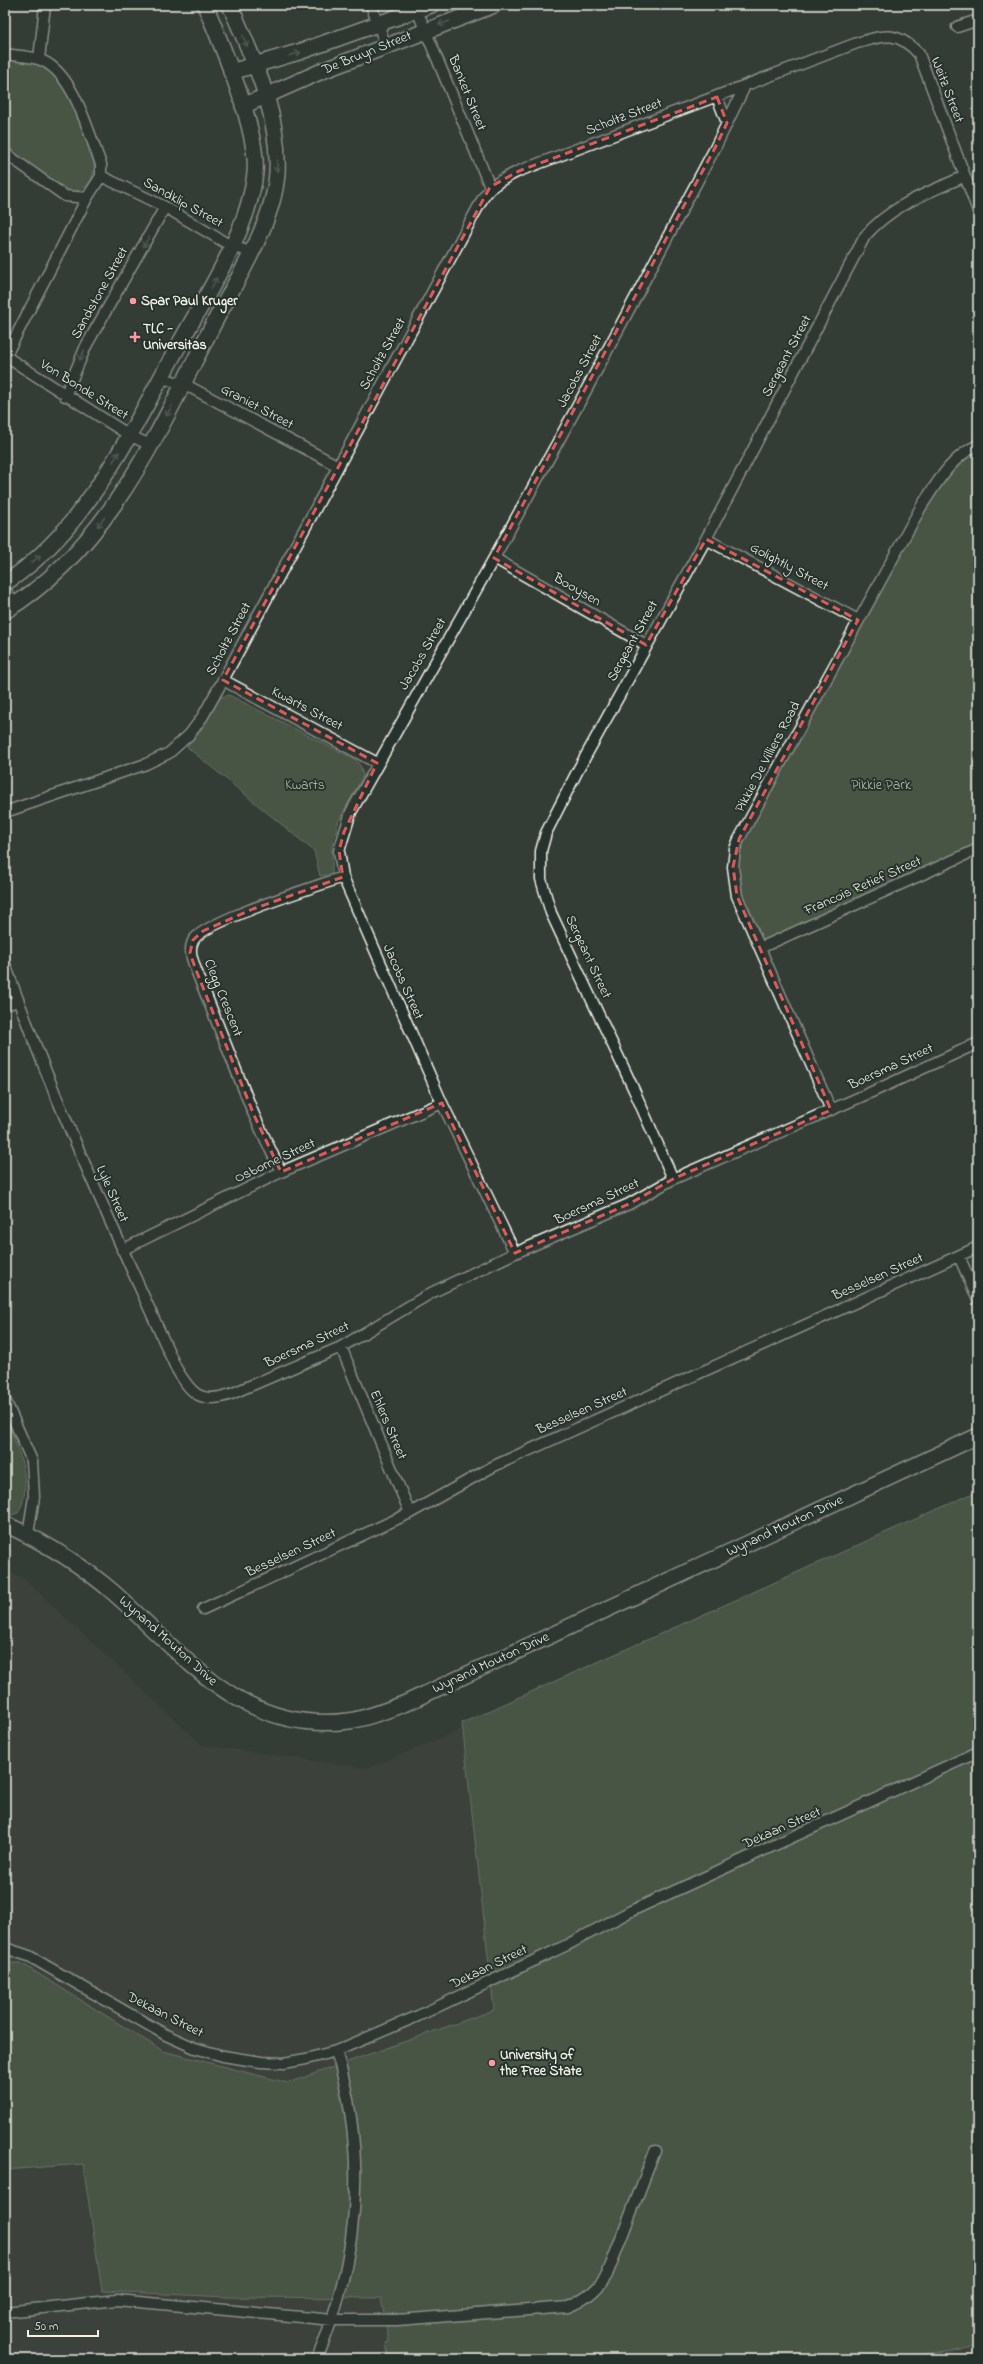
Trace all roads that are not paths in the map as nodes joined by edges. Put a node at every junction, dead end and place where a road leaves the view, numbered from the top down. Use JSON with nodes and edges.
{"nodes":[{"id":1,"x":46,"y":5,"type":"edge"},
{"id":2,"x":205,"y":5,"type":"edge"},
{"id":3,"x":230,"y":5,"type":"edge"},
{"id":4,"x":371,"y":5,"type":"edge"},
{"id":5,"x":494,"y":5,"type":"edge"},
{"id":6,"x":424,"y":7,"type":"edge"},
{"id":7,"x":978,"y":20,"type":"edge"},
{"id":8,"x":378,"y":25,"type":"junction"},
{"id":9,"x":957,"y":27,"type":"dead end"},
{"id":10,"x":426,"y":30,"type":"junction"},
{"id":11,"x":893,"y":36,"type":"joint"},
{"id":12,"x":386,"y":46,"type":"junction"},
{"id":13,"x":5,"y":54,"type":"edge"},
{"id":14,"x":39,"y":59,"type":"junction"},
{"id":15,"x":256,"y":66,"type":"junction"},
{"id":16,"x":231,"y":72,"type":"junction"},
{"id":17,"x":745,"y":86,"type":"junction"},
{"id":18,"x":717,"y":96,"type":"junction"},
{"id":19,"x":266,"y":97,"type":"junction"},
{"id":20,"x":243,"y":106,"type":"junction"},
{"id":21,"x":727,"y":123,"type":"junction"},
{"id":22,"x":5,"y":153,"type":"edge"},
{"id":23,"x":101,"y":176,"type":"junction"},
{"id":24,"x":965,"y":176,"type":"junction"},
{"id":25,"x":490,"y":187,"type":"junction"},
{"id":26,"x":87,"y":198,"type":"junction"},
{"id":27,"x":165,"y":207,"type":"junction"},
{"id":28,"x":978,"y":210,"type":"edge"},
{"id":29,"x":231,"y":246,"type":"junction"},
{"id":30,"x":251,"y":252,"type":"junction"},
{"id":31,"x":5,"y":356,"type":"edge"},
{"id":32,"x":161,"y":378,"type":"junction"},
{"id":33,"x":184,"y":384,"type":"junction"},
{"id":34,"x":65,"y":396,"type":"junction"},
{"id":35,"x":129,"y":435,"type":"junction"},
{"id":36,"x":150,"y":445,"type":"junction"},
{"id":37,"x":978,"y":445,"type":"edge"},
{"id":38,"x":338,"y":466,"type":"junction"},
{"id":39,"x":706,"y":539,"type":"junction"},
{"id":40,"x":494,"y":558,"type":"junction"},
{"id":41,"x":5,"y":583,"type":"edge"},
{"id":42,"x":8,"y":604,"type":"edge"},
{"id":43,"x":858,"y":620,"type":"junction"},
{"id":44,"x":646,"y":646,"type":"junction"},
{"id":45,"x":223,"y":680,"type":"junction"},
{"id":46,"x":377,"y":763,"type":"junction"},
{"id":47,"x":5,"y":812,"type":"edge"},
{"id":48,"x":978,"y":849,"type":"edge"},
{"id":49,"x":343,"y":877,"type":"junction"},
{"id":50,"x":760,"y":948,"type":"junction"},
{"id":51,"x":5,"y":964,"type":"edge"},
{"id":52,"x":18,"y":1001,"type":"junction"},
{"id":53,"x":5,"y":1005,"type":"edge"},
{"id":54,"x":978,"y":1043,"type":"edge"},
{"id":55,"x":442,"y":1103,"type":"junction"},
{"id":56,"x":831,"y":1110,"type":"junction"},
{"id":57,"x":281,"y":1172,"type":"junction"},
{"id":58,"x":673,"y":1179,"type":"junction"},
{"id":59,"x":978,"y":1247,"type":"edge"},
{"id":60,"x":122,"y":1250,"type":"junction"},
{"id":61,"x":515,"y":1253,"type":"junction"},
{"id":62,"x":959,"y":1256,"type":"junction"},
{"id":63,"x":978,"y":1300,"type":"edge"},
{"id":64,"x":341,"y":1347,"type":"junction"},
{"id":65,"x":231,"y":1394,"type":"joint"},
{"id":66,"x":5,"y":1400,"type":"edge"},
{"id":67,"x":978,"y":1436,"type":"edge"},
{"id":68,"x":410,"y":1513,"type":"junction"},
{"id":69,"x":5,"y":1524,"type":"edge"},
{"id":70,"x":28,"y":1534,"type":"junction"},
{"id":71,"x":203,"y":1609,"type":"dead end"},
{"id":72,"x":978,"y":1752,"type":"edge"},
{"id":73,"x":5,"y":1948,"type":"edge"},
{"id":74,"x":336,"y":2051,"type":"junction"},
{"id":75,"x":655,"y":2151,"type":"dead end"},
{"id":76,"x":5,"y":2312,"type":"edge"},
{"id":77,"x":333,"y":2320,"type":"junction"},
{"id":78,"x":316,"y":2359,"type":"edge"}],
"edges":[{"from":1,"to":14,"type":"street"},
{"from":2,"to":16,"type":"street"},
{"from":3,"to":15,"type":"street","one_way":true},
{"from":4,"to":8,"type":"street"},
{"from":5,"to":10,"type":"street","name":"De Bruyn Street","one_way":true},
{"from":6,"to":8,"type":"street","name":"De Bruyn Street"},
{"from":6,"to":10,"type":"street","name":"Banket Street"},
{"from":7,"to":9,"type":"street"},
{"from":8,"to":12,"type":"street"},
{"from":15,"to":8,"type":"street","name":"De Bruyn Street","one_way":true},
{"from":10,"to":12,"type":"street","name":"De Bruyn Street"},
{"from":10,"to":25,"type":"street","name":"Banket Street"},
{"from":11,"to":17,"type":"street","name":"Scholtz Street"},
{"from":11,"to":24,"type":"street","name":"Weitz Street"},
{"from":12,"to":19,"type":"street","name":"De Bruyn Street"},
{"from":13,"to":14,"type":"street"},
{"from":14,"to":23,"type":"street"},
{"from":15,"to":16,"type":"street","name":"De Bruyn Street"},
{"from":15,"to":19,"type":"street"},
{"from":16,"to":20,"type":"street"},
{"from":17,"to":18,"type":"street","name":"Scholtz Street"},
{"from":17,"to":21,"type":"street","name":"Jacobs Street"},
{"from":18,"to":21,"type":"street"},
{"from":18,"to":25,"type":"street","name":"Scholtz Street"},
{"from":19,"to":20,"type":"street","name":"De Bruyn Street"},
{"from":19,"to":30,"type":"street","one_way":true},
{"from":20,"to":29,"type":"street"},
{"from":21,"to":40,"type":"street","name":"Jacobs Street"},
{"from":22,"to":26,"type":"street"},
{"from":23,"to":26,"type":"street"},
{"from":23,"to":27,"type":"street","name":"Sandklip Street"},
{"from":24,"to":28,"type":"street","name":"Weitz Street"},
{"from":24,"to":39,"type":"street","name":"Sergeant Street"},
{"from":25,"to":38,"type":"street","name":"Scholtz Street"},
{"from":26,"to":31,"type":"street"},
{"from":27,"to":29,"type":"street","name":"Sandklip Street"},
{"from":27,"to":34,"type":"street","name":"Sandstone Street","one_way":true},
{"from":29,"to":30,"type":"street","name":"Sandklip Street"},
{"from":32,"to":29,"type":"street","one_way":true},
{"from":30,"to":33,"type":"street"},
{"from":31,"to":34,"type":"street","name":"Von Bonde Street"},
{"from":32,"to":33,"type":"street","name":"Graniet Street"},
{"from":32,"to":35,"type":"street"},
{"from":33,"to":36,"type":"street","one_way":true},
{"from":33,"to":38,"type":"street","name":"Graniet Street"},
{"from":34,"to":35,"type":"street","name":"Von Bonde Street"},
{"from":35,"to":36,"type":"street","name":"Von Bonde Street"},
{"from":41,"to":35,"type":"street","one_way":true},
{"from":36,"to":42,"type":"street","one_way":true},
{"from":37,"to":43,"type":"street","name":"Pikkie De Villiers Road"},
{"from":38,"to":45,"type":"street","name":"Scholtz Street"},
{"from":39,"to":43,"type":"street","name":"Golightly Street"},
{"from":39,"to":44,"type":"street","name":"Sergeant Street"},
{"from":40,"to":44,"type":"street","name":"Booysen"},
{"from":40,"to":46,"type":"street","name":"Jacobs Street"},
{"from":43,"to":50,"type":"street","name":"Pikkie De Villiers Road"},
{"from":44,"to":58,"type":"street","name":"Sergeant Street"},
{"from":45,"to":46,"type":"street","name":"Kwarts Street"},
{"from":45,"to":47,"type":"street","name":"Scholtz Street"},
{"from":46,"to":49,"type":"street","name":"Jacobs Street"},
{"from":48,"to":50,"type":"street","name":"Francois Retief Street"},
{"from":49,"to":55,"type":"street","name":"Jacobs Street"},
{"from":49,"to":57,"type":"street","name":"Clegg Crescent"},
{"from":50,"to":56,"type":"street","name":"Pikkie De Villiers Road"},
{"from":51,"to":52,"type":"street","name":"Lyle Street"},
{"from":52,"to":53,"type":"street"},
{"from":52,"to":60,"type":"street","name":"Lyle Street"},
{"from":54,"to":56,"type":"street","name":"Boersma Street"},
{"from":55,"to":57,"type":"street","name":"Osborne Street"},
{"from":55,"to":61,"type":"street","name":"Jacobs Street"},
{"from":56,"to":58,"type":"street","name":"Boersma Street"},
{"from":57,"to":60,"type":"street","name":"Osborne Street"},
{"from":58,"to":61,"type":"street","name":"Boersma Street"},
{"from":59,"to":62,"type":"street","name":"Besselsen Street"},
{"from":60,"to":65,"type":"street","name":"Lyle Street"},
{"from":61,"to":64,"type":"street","name":"Boersma Street"},
{"from":62,"to":63,"type":"street"},
{"from":62,"to":68,"type":"street","name":"Besselsen Street"},
{"from":64,"to":65,"type":"street","name":"Boersma Street"},
{"from":64,"to":68,"type":"street","name":"Ehlers Street"},
{"from":66,"to":70,"type":"street"},
{"from":67,"to":70,"type":"street","name":"Wynand Mouton Drive"},
{"from":68,"to":71,"type":"street","name":"Besselsen Street"},
{"from":69,"to":70,"type":"street","name":"Wynand Mouton Drive"},
{"from":72,"to":74,"type":"street","name":"Dekaan Street"},
{"from":73,"to":74,"type":"street","name":"Dekaan Street"},
{"from":74,"to":77,"type":"street"},
{"from":75,"to":77,"type":"street"},
{"from":76,"to":77,"type":"street"},
{"from":77,"to":78,"type":"street"}]}
